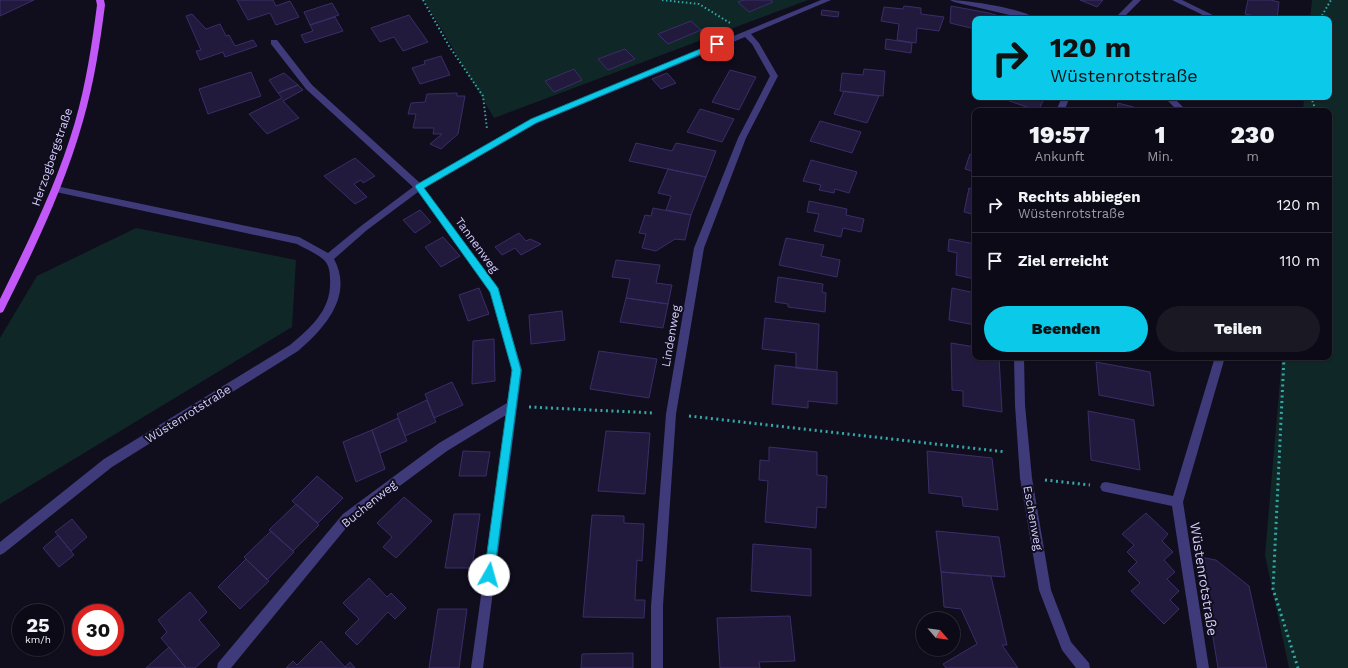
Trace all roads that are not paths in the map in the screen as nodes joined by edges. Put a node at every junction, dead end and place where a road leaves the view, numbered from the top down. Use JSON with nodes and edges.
{"nodes":[{"id":1,"x":827,"y":0,"type":"edge"},
{"id":2,"x":954,"y":0,"type":"edge"},
{"id":3,"x":1137,"y":0,"type":"edge"},
{"id":4,"x":1176,"y":0,"type":"edge"},
{"id":5,"x":101,"y":3,"type":"edge"},
{"id":6,"x":1026,"y":16,"type":"edge"},
{"id":7,"x":1121,"y":16,"type":"edge"},
{"id":8,"x":1211,"y":16,"type":"edge"},
{"id":9,"x":746,"y":33,"type":"junction"},
{"id":10,"x":274,"y":42,"type":"dead end"},
{"id":11,"x":1171,"y":100,"type":"edge"},
{"id":12,"x":1180,"y":108,"type":"edge"},
{"id":13,"x":419,"y":187,"type":"junction"},
{"id":14,"x":56,"y":189,"type":"junction"},
{"id":15,"x":328,"y":259,"type":"junction"},
{"id":16,"x":0,"y":309,"type":"edge"},
{"id":17,"x":1019,"y":360,"type":"edge"},
{"id":18,"x":1219,"y":360,"type":"edge"},
{"id":19,"x":511,"y":406,"type":"junction"},
{"id":20,"x":1106,"y":487,"type":"road end"},
{"id":21,"x":1177,"y":502,"type":"junction"},
{"id":22,"x":0,"y":549,"type":"edge"},
{"id":23,"x":1202,"y":664,"type":"edge"},
{"id":24,"x":223,"y":668,"type":"edge"},
{"id":25,"x":477,"y":668,"type":"edge"},
{"id":26,"x":657,"y":668,"type":"edge"},
{"id":27,"x":1084,"y":668,"type":"edge"}],
"edges":[{"from":1,"to":9,"type":"street"},
{"from":2,"to":6,"type":"street"},
{"from":3,"to":7,"type":"street"},
{"from":4,"to":8,"type":"street"},
{"from":5,"to":14,"type":"main road","name":"Herzogbergstraße"},
{"from":9,"to":13,"type":"street"},
{"from":9,"to":26,"type":"street","name":"Lindenweg"},
{"from":10,"to":13,"type":"street","name":"Tannenweg"},
{"from":11,"to":12,"type":"street"},
{"from":13,"to":15,"type":"street"},
{"from":13,"to":19,"type":"street","name":"Tannenweg"},
{"from":14,"to":15,"type":"street"},
{"from":14,"to":16,"type":"main road","name":"Herzogbergstraße"},
{"from":15,"to":22,"type":"street","name":"Wüstenrotstraße"},
{"from":17,"to":27,"type":"street","name":"Eschenweg"},
{"from":18,"to":21,"type":"street","name":"Wüstenrotstraße"},
{"from":19,"to":24,"type":"street","name":"Buchenweg"},
{"from":19,"to":25,"type":"street","name":"Tannenweg"},
{"from":20,"to":21,"type":"street"},
{"from":21,"to":23,"type":"street","name":"Wüstenrotstraße"}]}
